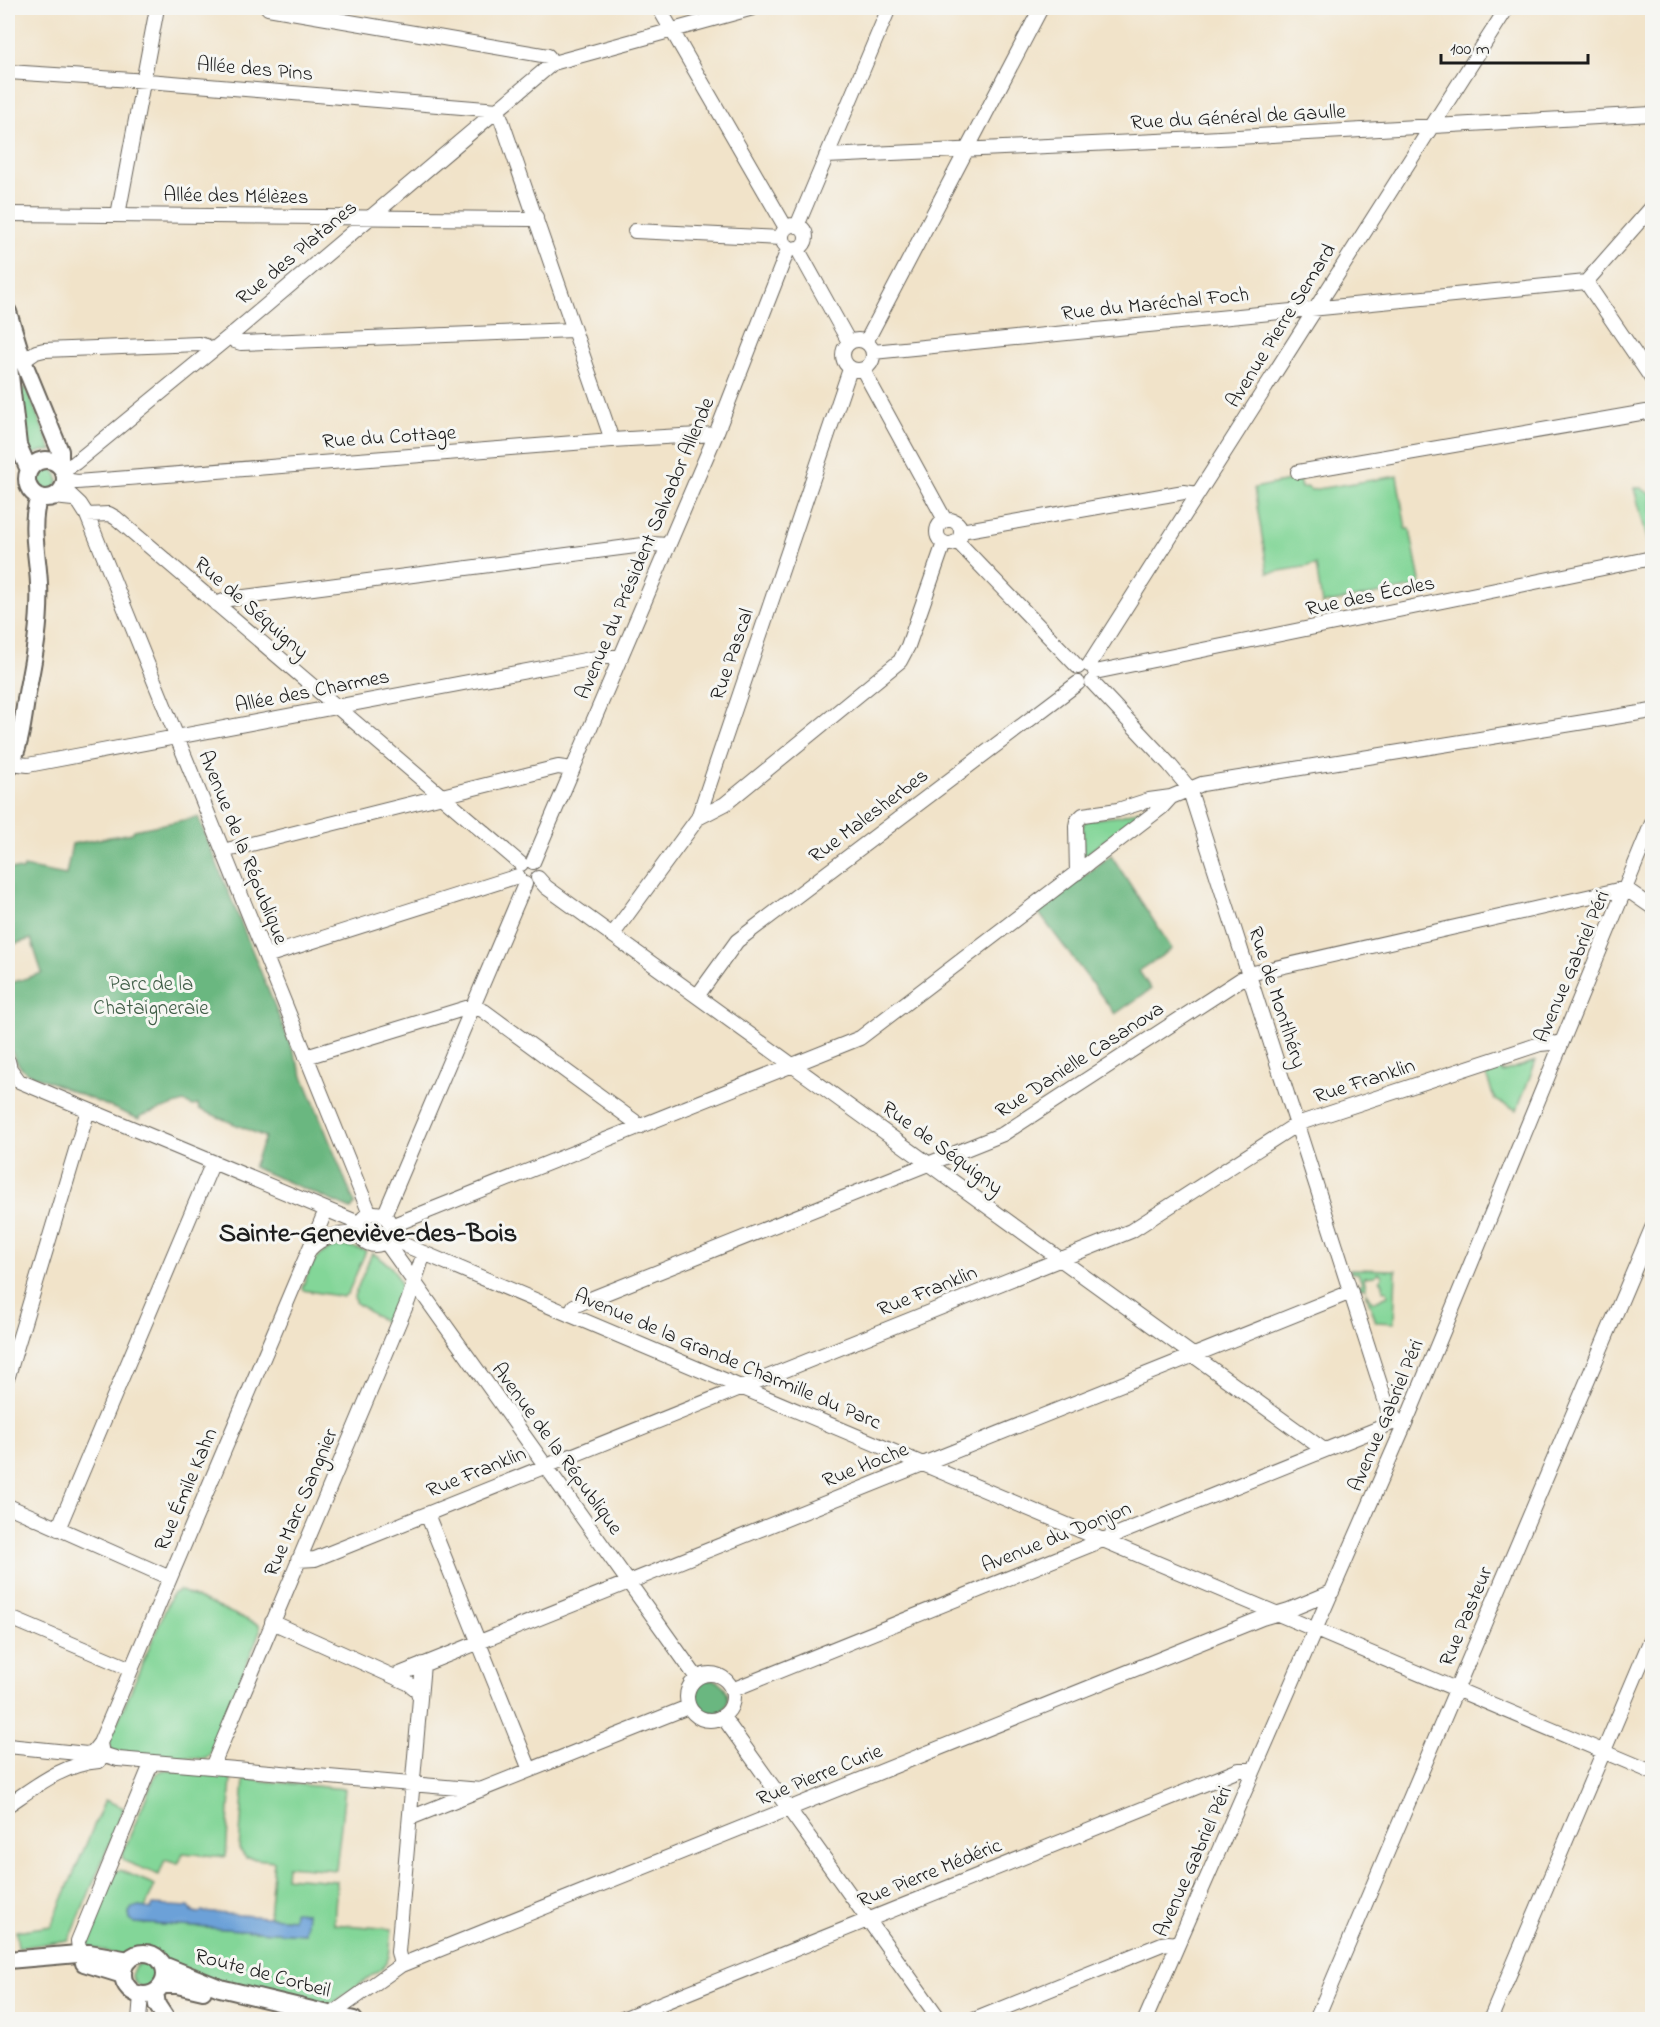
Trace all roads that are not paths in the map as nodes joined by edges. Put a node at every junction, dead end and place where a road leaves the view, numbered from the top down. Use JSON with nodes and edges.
{"nodes":[{"id":1,"x":157,"y":8,"type":"edge"},
{"id":2,"x":268,"y":8,"type":"edge"},
{"id":3,"x":659,"y":8,"type":"edge"},
{"id":4,"x":753,"y":8,"type":"edge"},
{"id":5,"x":890,"y":8,"type":"edge"},
{"id":6,"x":1041,"y":8,"type":"edge"},
{"id":7,"x":1507,"y":8,"type":"edge"},
{"id":8,"x":672,"y":31,"type":"junction"},
{"id":9,"x":554,"y":63,"type":"junction"},
{"id":10,"x":8,"y":72,"type":"edge"},
{"id":11,"x":143,"y":80,"type":"junction"},
{"id":12,"x":498,"y":110,"type":"junction"},
{"id":13,"x":1653,"y":114,"type":"edge"},
{"id":14,"x":1431,"y":125,"type":"junction"},
{"id":15,"x":967,"y":150,"type":"junction"},
{"id":16,"x":826,"y":156,"type":"junction"},
{"id":17,"x":1653,"y":207,"type":"edge"},
{"id":18,"x":8,"y":214,"type":"edge"},
{"id":19,"x":118,"y":215,"type":"junction"},
{"id":20,"x":370,"y":217,"type":"junction"},
{"id":21,"x":536,"y":217,"type":"junction"},
{"id":22,"x":635,"y":231,"type":"dead end"},
{"id":23,"x":790,"y":237,"type":"junction"},
{"id":24,"x":1586,"y":282,"type":"junction"},
{"id":25,"x":1316,"y":309,"type":"junction"},
{"id":26,"x":8,"y":312,"type":"edge"},
{"id":27,"x":574,"y":330,"type":"junction"},
{"id":28,"x":230,"y":336,"type":"junction"},
{"id":29,"x":849,"y":342,"type":"junction"},
{"id":30,"x":869,"y":347,"type":"junction"},
{"id":31,"x":211,"y":351,"type":"junction"},
{"id":32,"x":15,"y":360,"type":"edge"},
{"id":33,"x":857,"y":369,"type":"junction"},
{"id":34,"x":1653,"y":380,"type":"edge"},
{"id":35,"x":1653,"y":411,"type":"edge"},
{"id":36,"x":716,"y":434,"type":"junction"},
{"id":37,"x":612,"y":440,"type":"junction"},
{"id":38,"x":29,"y":470,"type":"junction"},
{"id":39,"x":1298,"y":472,"type":"dead end"},
{"id":40,"x":56,"y":486,"type":"junction"},
{"id":41,"x":1198,"y":494,"type":"junction"},
{"id":42,"x":87,"y":515,"type":"junction"},
{"id":43,"x":945,"y":520,"type":"junction"},
{"id":44,"x":954,"y":538,"type":"junction"},
{"id":45,"x":668,"y":545,"type":"junction"},
{"id":46,"x":1653,"y":558,"type":"edge"},
{"id":47,"x":216,"y":604,"type":"junction"},
{"id":48,"x":621,"y":657,"type":"junction"},
{"id":49,"x":1089,"y":672,"type":"junction"},
{"id":50,"x":335,"y":707,"type":"junction"},
{"id":51,"x":1653,"y":711,"type":"edge"},
{"id":52,"x":176,"y":737,"type":"junction"},
{"id":53,"x":8,"y":760,"type":"edge"},
{"id":54,"x":572,"y":770,"type":"junction"},
{"id":55,"x":1189,"y":788,"type":"junction"},
{"id":56,"x":440,"y":797,"type":"junction"},
{"id":57,"x":1171,"y":797,"type":"junction"},
{"id":58,"x":698,"y":818,"type":"junction"},
{"id":59,"x":1653,"y":823,"type":"edge"},
{"id":60,"x":223,"y":851,"type":"junction"},
{"id":61,"x":524,"y":872,"type":"junction"},
{"id":62,"x":1077,"y":873,"type":"junction"},
{"id":63,"x":1625,"y":890,"type":"junction"},
{"id":64,"x":1653,"y":907,"type":"edge"},
{"id":65,"x":614,"y":934,"type":"junction"},
{"id":66,"x":266,"y":956,"type":"junction"},
{"id":67,"x":1249,"y":974,"type":"junction"},
{"id":68,"x":698,"y":996,"type":"junction"},
{"id":69,"x":473,"y":1006,"type":"junction"},
{"id":70,"x":1561,"y":1044,"type":"junction"},
{"id":71,"x":306,"y":1057,"type":"junction"},
{"id":72,"x":793,"y":1065,"type":"junction"},
{"id":73,"x":8,"y":1067,"type":"edge"},
{"id":74,"x":88,"y":1110,"type":"junction"},
{"id":75,"x":1297,"y":1124,"type":"junction"},
{"id":76,"x":639,"y":1127,"type":"junction"},
{"id":77,"x":213,"y":1162,"type":"junction"},
{"id":78,"x":930,"y":1163,"type":"junction"},
{"id":79,"x":326,"y":1210,"type":"junction"},
{"id":80,"x":377,"y":1227,"type":"junction"},
{"id":81,"x":1653,"y":1228,"type":"edge"},
{"id":82,"x":308,"y":1252,"type":"junction"},
{"id":83,"x":424,"y":1253,"type":"junction"},
{"id":84,"x":1061,"y":1259,"type":"junction"},
{"id":85,"x":414,"y":1283,"type":"junction"},
{"id":86,"x":1351,"y":1292,"type":"junction"},
{"id":87,"x":570,"y":1314,"type":"junction"},
{"id":88,"x":1192,"y":1355,"type":"junction"},
{"id":89,"x":8,"y":1377,"type":"edge"},
{"id":90,"x":743,"y":1387,"type":"junction"},
{"id":91,"x":1401,"y":1423,"type":"junction"},
{"id":92,"x":1324,"y":1450,"type":"junction"},
{"id":93,"x":922,"y":1464,"type":"junction"},
{"id":94,"x":546,"y":1466,"type":"junction"},
{"id":95,"x":8,"y":1506,"type":"edge"},
{"id":96,"x":427,"y":1514,"type":"junction"},
{"id":97,"x":58,"y":1528,"type":"junction"},
{"id":98,"x":1102,"y":1540,"type":"junction"},
{"id":99,"x":298,"y":1560,"type":"junction"},
{"id":100,"x":170,"y":1578,"type":"junction"},
{"id":101,"x":628,"y":1582,"type":"junction"},
{"id":102,"x":1332,"y":1592,"type":"junction"},
{"id":103,"x":1279,"y":1614,"type":"junction"},
{"id":104,"x":8,"y":1617,"type":"edge"},
{"id":105,"x":272,"y":1622,"type":"junction"},
{"id":106,"x":1316,"y":1630,"type":"junction"},
{"id":107,"x":1653,"y":1637,"type":"edge"},
{"id":108,"x":478,"y":1642,"type":"junction"},
{"id":109,"x":423,"y":1664,"type":"junction"},
{"id":110,"x":131,"y":1669,"type":"junction"},
{"id":111,"x":395,"y":1676,"type":"junction"},
{"id":112,"x":697,"y":1678,"type":"junction"},
{"id":113,"x":732,"y":1690,"type":"junction"},
{"id":114,"x":1456,"y":1690,"type":"junction"},
{"id":115,"x":420,"y":1698,"type":"junction"},
{"id":116,"x":688,"y":1707,"type":"junction"},
{"id":117,"x":723,"y":1717,"type":"junction"},
{"id":118,"x":100,"y":1743,"type":"junction"},
{"id":119,"x":8,"y":1746,"type":"edge"},
{"id":120,"x":1603,"y":1752,"type":"junction"},
{"id":121,"x":74,"y":1759,"type":"junction"},
{"id":122,"x":118,"y":1759,"type":"junction"},
{"id":123,"x":152,"y":1762,"type":"junction"},
{"id":124,"x":212,"y":1767,"type":"junction"},
{"id":125,"x":530,"y":1770,"type":"junction"},
{"id":126,"x":1254,"y":1770,"type":"junction"},
{"id":127,"x":1653,"y":1772,"type":"edge"},
{"id":128,"x":412,"y":1783,"type":"junction"},
{"id":129,"x":481,"y":1790,"type":"junction"},
{"id":130,"x":8,"y":1805,"type":"edge"},
{"id":131,"x":789,"y":1808,"type":"junction"},
{"id":132,"x":410,"y":1818,"type":"junction"},
{"id":133,"x":868,"y":1919,"type":"junction"},
{"id":134,"x":1178,"y":1944,"type":"junction"},
{"id":135,"x":89,"y":1953,"type":"junction"},
{"id":136,"x":8,"y":1960,"type":"edge"},
{"id":137,"x":163,"y":1965,"type":"junction"},
{"id":138,"x":401,"y":1965,"type":"junction"},
{"id":139,"x":8,"y":1967,"type":"edge"},
{"id":140,"x":126,"y":1967,"type":"junction"},
{"id":141,"x":150,"y":1992,"type":"junction"},
{"id":142,"x":330,"y":2017,"type":"edge"},
{"id":143,"x":140,"y":2019,"type":"edge"},
{"id":144,"x":156,"y":2019,"type":"edge"},
{"id":145,"x":167,"y":2019,"type":"edge"},
{"id":146,"x":354,"y":2019,"type":"edge"},
{"id":147,"x":620,"y":2019,"type":"edge"},
{"id":148,"x":940,"y":2019,"type":"edge"},
{"id":149,"x":974,"y":2019,"type":"edge"},
{"id":150,"x":1145,"y":2019,"type":"edge"},
{"id":151,"x":1316,"y":2019,"type":"edge"},
{"id":152,"x":1490,"y":2019,"type":"edge"}],
"edges":[{"from":1,"to":11,"type":"street"},
{"from":2,"to":9,"type":"street"},
{"from":3,"to":8,"type":"street"},
{"from":4,"to":8,"type":"street"},
{"from":5,"to":16,"type":"street","name":"Avenue du Président Salvador Allende"},
{"from":6,"to":15,"type":"street"},
{"from":7,"to":14,"type":"street","name":"Avenue Pierre Semard"},
{"from":8,"to":9,"type":"street"},
{"from":8,"to":23,"type":"street"},
{"from":9,"to":12,"type":"street","name":"Rue des Platanes"},
{"from":10,"to":11,"type":"street","name":"Allée des Pins"},
{"from":11,"to":12,"type":"street","name":"Allée des Pins"},
{"from":11,"to":19,"type":"street"},
{"from":12,"to":20,"type":"street","name":"Rue des Platanes"},
{"from":12,"to":21,"type":"street"},
{"from":13,"to":14,"type":"street","name":"Rue du Général de Gaulle"},
{"from":14,"to":15,"type":"street","name":"Rue du Général de Gaulle"},
{"from":14,"to":25,"type":"street","name":"Avenue Pierre Semard"},
{"from":15,"to":16,"type":"street","name":"Rue du Général de Gaulle"},
{"from":15,"to":30,"type":"street"},
{"from":16,"to":23,"type":"street","name":"Avenue du Président Salvador Allende"},
{"from":17,"to":24,"type":"street"},
{"from":18,"to":19,"type":"street","name":"Allée des Mélèzes"},
{"from":19,"to":20,"type":"street","name":"Allée des Mélèzes"},
{"from":20,"to":21,"type":"street","name":"Allée des Mélèzes"},
{"from":20,"to":28,"type":"street","name":"Rue des Platanes"},
{"from":21,"to":27,"type":"street"},
{"from":22,"to":23,"type":"street"},
{"from":23,"to":29,"type":"street"},
{"from":23,"to":36,"type":"street","name":"Avenue du Président Salvador Allende"},
{"from":24,"to":25,"type":"street","name":"Rue du Maréchal Foch"},
{"from":24,"to":34,"type":"street"},
{"from":25,"to":30,"type":"street","name":"Rue du Maréchal Foch"},
{"from":25,"to":41,"type":"street","name":"Avenue Pierre Semard"},
{"from":26,"to":32,"type":"main road"},
{"from":27,"to":28,"type":"street"},
{"from":27,"to":37,"type":"street"},
{"from":28,"to":31,"type":"street","name":"Rue des Platanes"},
{"from":29,"to":30,"type":"street"},
{"from":29,"to":33,"type":"street"},
{"from":30,"to":33,"type":"street"},
{"from":31,"to":32,"type":"street"},
{"from":31,"to":40,"type":"street","name":"Rue des Platanes"},
{"from":32,"to":38,"type":"main road"},
{"from":32,"to":40,"type":"main road"},
{"from":33,"to":43,"type":"street"},
{"from":33,"to":58,"type":"street","name":"Rue Pascal"},
{"from":35,"to":39,"type":"street"},
{"from":36,"to":37,"type":"street","name":"Rue du Cottage"},
{"from":36,"to":45,"type":"street","name":"Avenue du Président Salvador Allende"},
{"from":37,"to":40,"type":"street","name":"Rue du Cottage"},
{"from":38,"to":40,"type":"main road"},
{"from":38,"to":40,"type":"main road"},
{"from":40,"to":42,"type":"street","name":"Avenue de la République"},
{"from":40,"to":53,"type":"main road"},
{"from":41,"to":44,"type":"street"},
{"from":41,"to":49,"type":"street","name":"Avenue Pierre Semard"},
{"from":42,"to":47,"type":"street","name":"Rue de Séquigny"},
{"from":42,"to":52,"type":"street","name":"Avenue de la République"},
{"from":43,"to":44,"type":"street"},
{"from":43,"to":44,"type":"street"},
{"from":44,"to":49,"type":"street","name":"Rue de Montlhéry"},
{"from":44,"to":58,"type":"street"},
{"from":45,"to":47,"type":"street"},
{"from":45,"to":48,"type":"street","name":"Avenue du Président Salvador Allende"},
{"from":46,"to":49,"type":"street","name":"Rue des Écoles"},
{"from":47,"to":50,"type":"street","name":"Rue de Séquigny"},
{"from":48,"to":50,"type":"street","name":"Allée des Charmes"},
{"from":48,"to":54,"type":"street","name":"Avenue du Président Salvador Allende"},
{"from":49,"to":55,"type":"street","name":"Rue de Montlhéry"},
{"from":49,"to":68,"type":"street","name":"Rue Malesherbes"},
{"from":50,"to":52,"type":"street","name":"Allée des Charmes"},
{"from":50,"to":56,"type":"street","name":"Rue de Séquigny"},
{"from":51,"to":55,"type":"street"},
{"from":52,"to":53,"type":"street","name":"Allée des Charmes"},
{"from":52,"to":60,"type":"street","name":"Avenue de la République"},
{"from":54,"to":56,"type":"street"},
{"from":54,"to":61,"type":"street","name":"Avenue du Président Salvador Allende"},
{"from":55,"to":57,"type":"street"},
{"from":55,"to":67,"type":"street","name":"Rue de Montlhéry"},
{"from":56,"to":60,"type":"street"},
{"from":56,"to":61,"type":"street","name":"Rue de Séquigny"},
{"from":57,"to":62,"type":"street"},
{"from":57,"to":62,"type":"street"},
{"from":58,"to":65,"type":"street","name":"Rue Pascal"},
{"from":59,"to":63,"type":"street","name":"Avenue Gabriel Péri"},
{"from":60,"to":66,"type":"street","name":"Avenue de la République"},
{"from":61,"to":65,"type":"street","name":"Rue de Séquigny"},
{"from":61,"to":66,"type":"street"},
{"from":61,"to":69,"type":"street","name":"Avenue du Président Salvador Allende"},
{"from":62,"to":72,"type":"street"},
{"from":63,"to":64,"type":"street"},
{"from":63,"to":67,"type":"street","name":"Rue Danielle Casanova"},
{"from":63,"to":70,"type":"street","name":"Avenue Gabriel Péri"},
{"from":65,"to":68,"type":"street","name":"Rue de Séquigny"},
{"from":66,"to":71,"type":"street","name":"Avenue de la République"},
{"from":67,"to":75,"type":"street","name":"Rue de Montlhéry"},
{"from":67,"to":78,"type":"street","name":"Rue Danielle Casanova"},
{"from":68,"to":72,"type":"street","name":"Rue de Séquigny"},
{"from":69,"to":71,"type":"street"},
{"from":69,"to":76,"type":"street"},
{"from":69,"to":80,"type":"street","name":"Avenue du Président Salvador Allende"},
{"from":70,"to":75,"type":"street","name":"Rue Franklin"},
{"from":70,"to":91,"type":"street","name":"Avenue Gabriel Péri"},
{"from":71,"to":80,"type":"street","name":"Avenue de la République"},
{"from":72,"to":76,"type":"street"},
{"from":72,"to":78,"type":"street","name":"Rue de Séquigny"},
{"from":73,"to":74,"type":"street","name":"Avenue de la Grande Charmille du Parc"},
{"from":74,"to":77,"type":"street","name":"Avenue de la Grande Charmille du Parc"},
{"from":74,"to":89,"type":"street"},
{"from":75,"to":84,"type":"street","name":"Rue Franklin"},
{"from":75,"to":86,"type":"street","name":"Rue de Montlhéry"},
{"from":76,"to":80,"type":"street"},
{"from":77,"to":79,"type":"street","name":"Avenue de la Grande Charmille du Parc"},
{"from":77,"to":97,"type":"street"},
{"from":78,"to":84,"type":"street","name":"Rue de Séquigny"},
{"from":78,"to":87,"type":"street","name":"Rue Danielle Casanova"},
{"from":79,"to":80,"type":"street","name":"Avenue de la Grande Charmille du Parc"},
{"from":79,"to":82,"type":"street","name":"Rue Émile Kahn"},
{"from":80,"to":82,"type":"street"},
{"from":80,"to":83,"type":"street","name":"Avenue de la Grande Charmille du Parc"},
{"from":80,"to":85,"type":"street","name":"Avenue de la République"},
{"from":81,"to":114,"type":"street","name":"Rue Pasteur"},
{"from":82,"to":100,"type":"street","name":"Rue Émile Kahn"},
{"from":83,"to":85,"type":"street","name":"Rue Marc Sangnier"},
{"from":83,"to":87,"type":"street","name":"Avenue de la Grande Charmille du Parc"},
{"from":84,"to":88,"type":"street","name":"Rue de Séquigny"},
{"from":84,"to":90,"type":"street","name":"Rue Franklin"},
{"from":85,"to":94,"type":"street","name":"Avenue de la République"},
{"from":85,"to":99,"type":"street","name":"Rue Marc Sangnier"},
{"from":86,"to":88,"type":"street","name":"Rue Hoche"},
{"from":86,"to":91,"type":"street","name":"Rue de Montlhéry"},
{"from":87,"to":90,"type":"street","name":"Avenue de la Grande Charmille du Parc"},
{"from":88,"to":92,"type":"street","name":"Rue de Séquigny"},
{"from":88,"to":93,"type":"street","name":"Rue Hoche"},
{"from":90,"to":93,"type":"street","name":"Avenue de la Grande Charmille du Parc"},
{"from":90,"to":94,"type":"street","name":"Rue Franklin"},
{"from":91,"to":92,"type":"street","name":"Avenue du Donjon"},
{"from":91,"to":102,"type":"street","name":"Avenue Gabriel Péri"},
{"from":92,"to":98,"type":"street","name":"Avenue du Donjon"},
{"from":93,"to":98,"type":"street","name":"Avenue de la Grande Charmille du Parc"},
{"from":93,"to":101,"type":"street","name":"Rue Hoche"},
{"from":94,"to":96,"type":"street","name":"Rue Franklin"},
{"from":94,"to":101,"type":"street","name":"Avenue de la République"},
{"from":95,"to":97,"type":"street"},
{"from":96,"to":99,"type":"street","name":"Rue Franklin"},
{"from":96,"to":108,"type":"street"},
{"from":97,"to":100,"type":"street"},
{"from":98,"to":103,"type":"street","name":"Avenue de la Grande Charmille du Parc"},
{"from":98,"to":113,"type":"street","name":"Avenue du Donjon"},
{"from":99,"to":105,"type":"street","name":"Rue Marc Sangnier"},
{"from":100,"to":110,"type":"street","name":"Rue Émile Kahn"},
{"from":101,"to":108,"type":"street","name":"Rue Hoche"},
{"from":101,"to":112,"type":"street","name":"Avenue de la République"},
{"from":102,"to":103,"type":"street","name":"Rue Pierre Curie"},
{"from":102,"to":106,"type":"street","name":"Avenue Gabriel Péri"},
{"from":103,"to":106,"type":"street","name":"Avenue de la Grande Charmille du Parc"},
{"from":103,"to":131,"type":"street","name":"Rue Pierre Curie"},
{"from":104,"to":110,"type":"street"},
{"from":105,"to":111,"type":"street"},
{"from":105,"to":124,"type":"street","name":"Rue Marc Sangnier"},
{"from":106,"to":114,"type":"street","name":"Avenue de la Grande Charmille du Parc"},
{"from":106,"to":126,"type":"street","name":"Avenue Gabriel Péri"},
{"from":107,"to":120,"type":"street"},
{"from":108,"to":109,"type":"street","name":"Rue Hoche"},
{"from":108,"to":125,"type":"street"},
{"from":109,"to":111,"type":"street","name":"Rue Hoche"},
{"from":109,"to":115,"type":"street"},
{"from":110,"to":118,"type":"street","name":"Rue Émile Kahn"},
{"from":111,"to":115,"type":"street"},
{"from":112,"to":113,"type":"street"},
{"from":112,"to":116,"type":"street"},
{"from":113,"to":117,"type":"street"},
{"from":114,"to":120,"type":"street","name":"Avenue de la Grande Charmille du Parc"},
{"from":114,"to":151,"type":"street","name":"Rue Pasteur"},
{"from":115,"to":128,"type":"street"},
{"from":116,"to":117,"type":"street"},
{"from":116,"to":125,"type":"street"},
{"from":117,"to":131,"type":"street"},
{"from":118,"to":121,"type":"street"},
{"from":118,"to":122,"type":"street"},
{"from":119,"to":121,"type":"street"},
{"from":120,"to":127,"type":"street","name":"Avenue de la Grande Charmille du Parc"},
{"from":120,"to":152,"type":"street"},
{"from":121,"to":122,"type":"street"},
{"from":121,"to":130,"type":"street"},
{"from":122,"to":123,"type":"street"},
{"from":123,"to":124,"type":"street"},
{"from":123,"to":135,"type":"street"},
{"from":124,"to":128,"type":"street"},
{"from":125,"to":129,"type":"street"},
{"from":126,"to":133,"type":"street","name":"Rue Pierre Médéric"},
{"from":126,"to":134,"type":"street","name":"Avenue Gabriel Péri"},
{"from":128,"to":129,"type":"street"},
{"from":128,"to":132,"type":"street"},
{"from":129,"to":132,"type":"street"},
{"from":131,"to":133,"type":"street"},
{"from":131,"to":138,"type":"street","name":"Rue Pierre Curie"},
{"from":132,"to":138,"type":"street"},
{"from":133,"to":147,"type":"street","name":"Rue Pierre Médéric"},
{"from":133,"to":148,"type":"street"},
{"from":134,"to":149,"type":"street"},
{"from":134,"to":150,"type":"street","name":"Avenue Gabriel Péri"},
{"from":135,"to":136,"type":"main road"},
{"from":135,"to":140,"type":"main road"},
{"from":137,"to":140,"type":"main road"},
{"from":137,"to":141,"type":"main road"},
{"from":137,"to":142,"type":"main road","name":"Route de Corbeil"},
{"from":138,"to":142,"type":"street","name":"Rue Pierre Curie"},
{"from":139,"to":140,"type":"main road"},
{"from":140,"to":141,"type":"main road"},
{"from":141,"to":142,"type":"main road","name":"Route de Corbeil"},
{"from":141,"to":143,"type":"street"},
{"from":141,"to":144,"type":"main road"},
{"from":141,"to":145,"type":"main road"},
{"from":142,"to":146,"type":"main road","name":"Route de Corbeil"}]}
